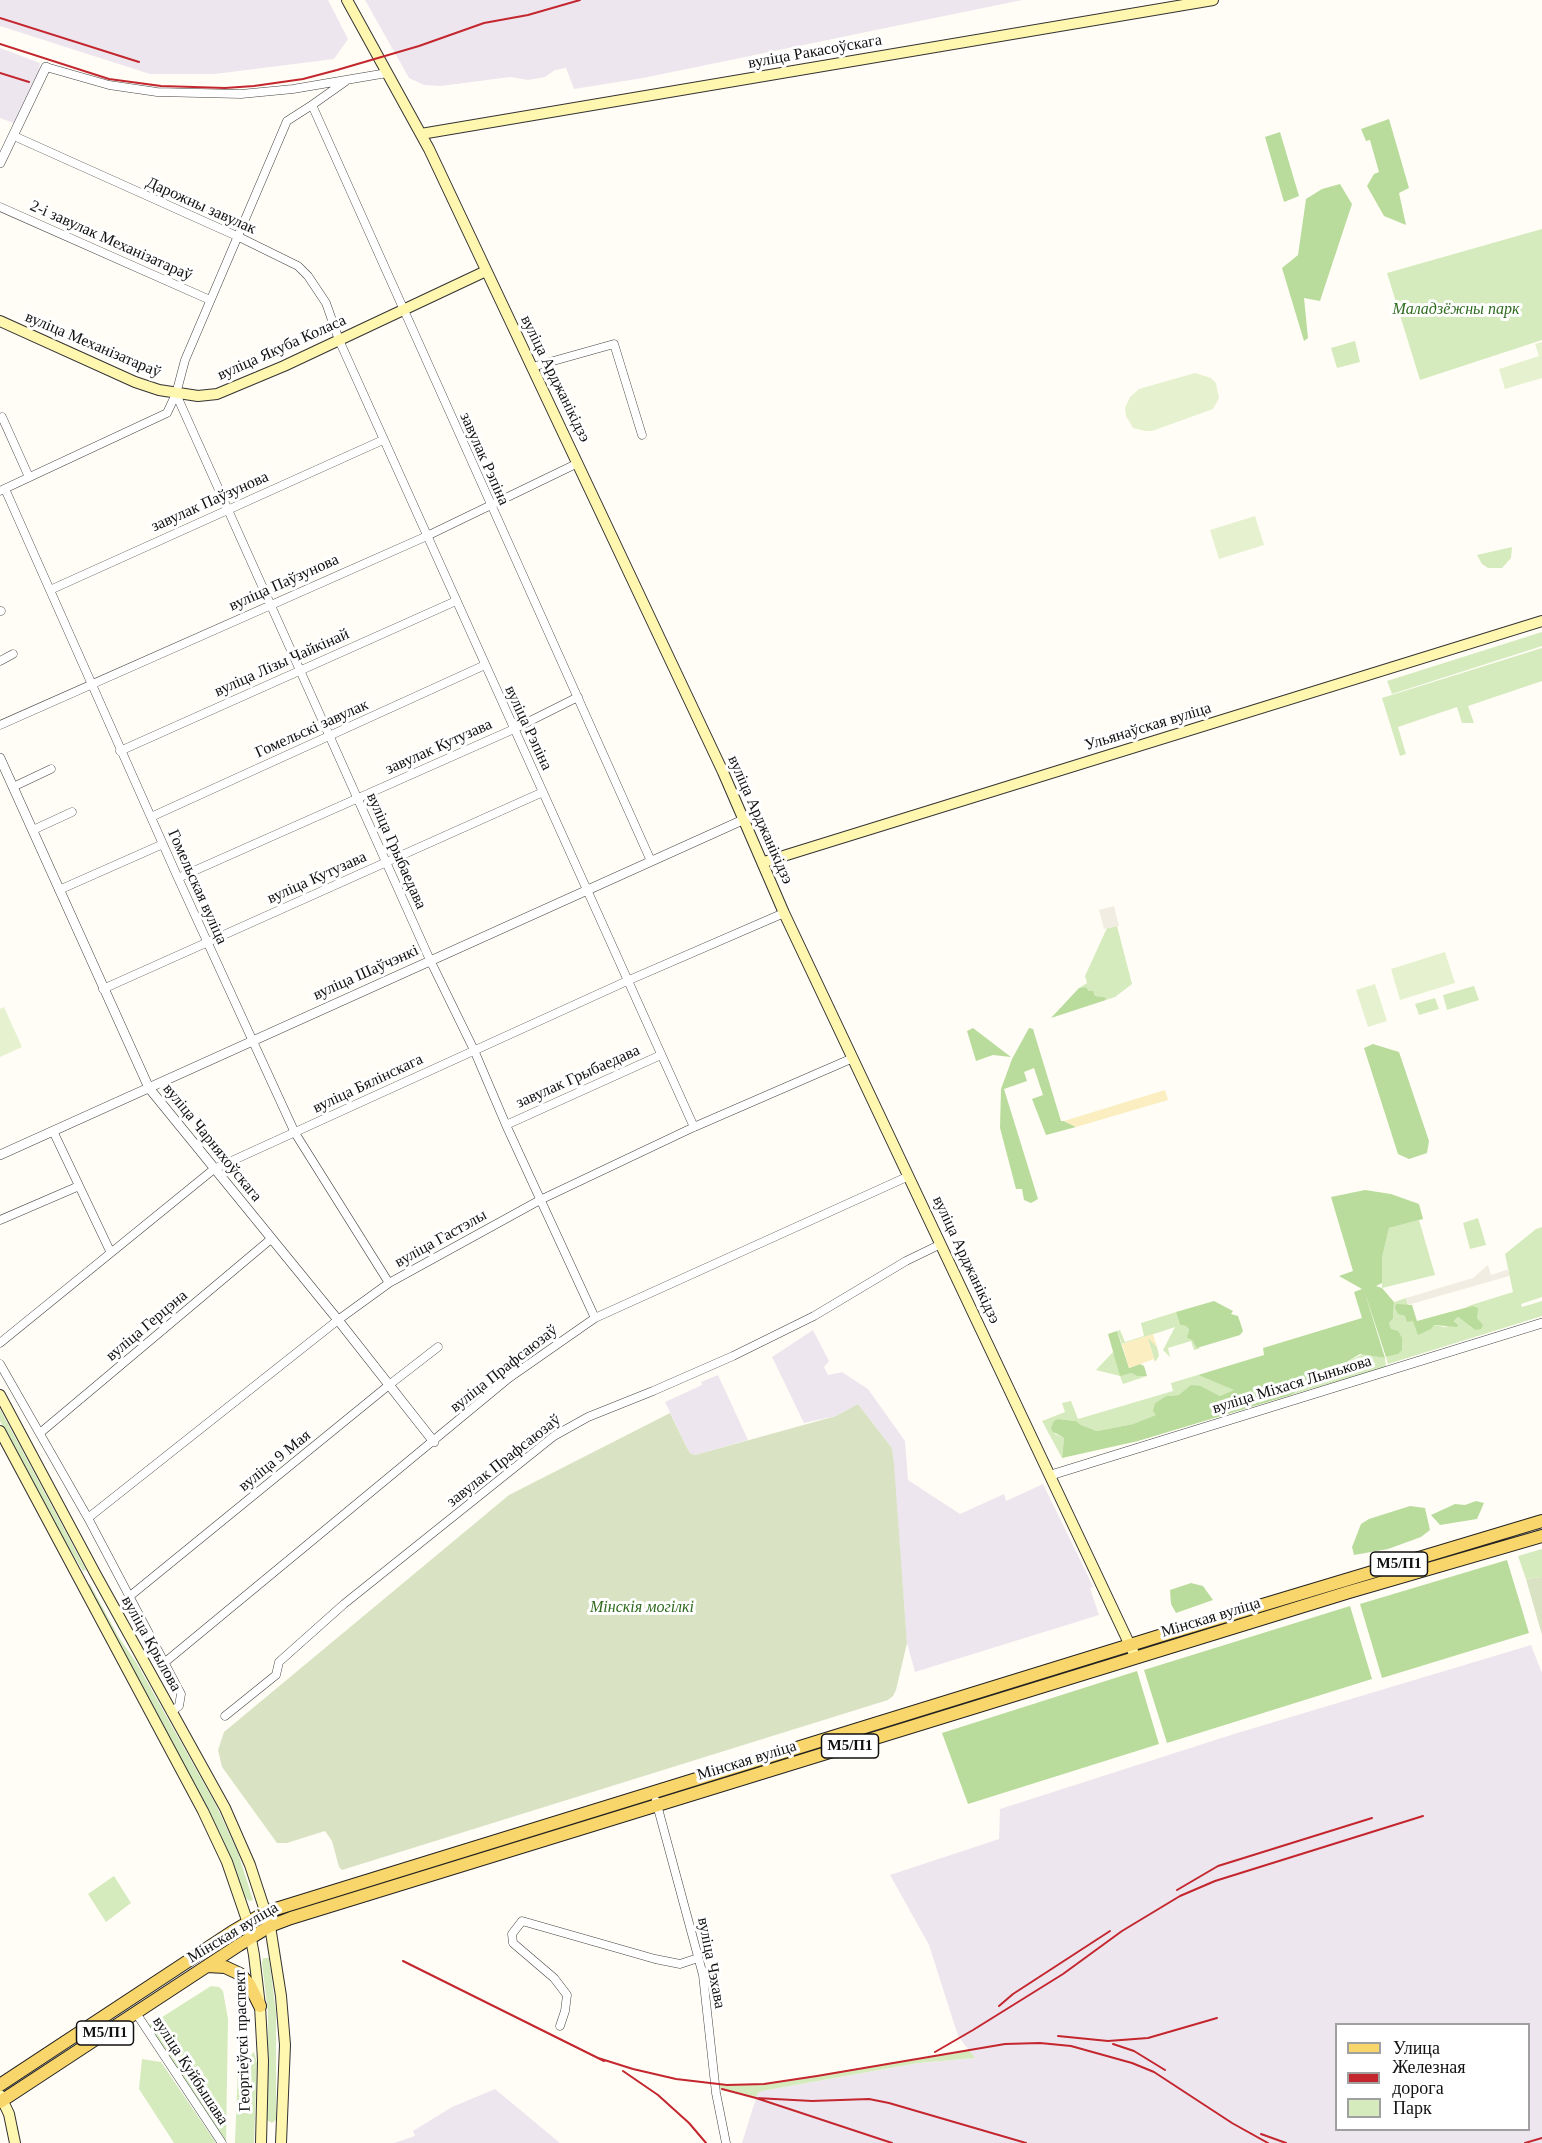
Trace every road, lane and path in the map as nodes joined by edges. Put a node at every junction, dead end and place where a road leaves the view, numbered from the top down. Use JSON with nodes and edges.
{"nodes":[{"id":1,"x":347,"y":0,"type":"edge"},
{"id":2,"x":1214,"y":0,"type":"edge"},
{"id":3,"x":46,"y":67,"type":"joint"},
{"id":4,"x":387,"y":73,"type":"junction"},
{"id":5,"x":346,"y":81,"type":"junction"},
{"id":6,"x":312,"y":105,"type":"junction"},
{"id":7,"x":422,"y":134,"type":"junction"},
{"id":8,"x":14,"y":136,"type":"junction"},
{"id":9,"x":0,"y":163,"type":"edge"},
{"id":10,"x":0,"y":207,"type":"edge"},
{"id":11,"x":239,"y":237,"type":"junction"},
{"id":12,"x":486,"y":271,"type":"junction"},
{"id":13,"x":210,"y":300,"type":"junction"},
{"id":14,"x":403,"y":310,"type":"junction"},
{"id":15,"x":0,"y":321,"type":"edge"},
{"id":16,"x":339,"y":340,"type":"junction"},
{"id":17,"x":532,"y":367,"type":"junction"},
{"id":18,"x":176,"y":394,"type":"junction"},
{"id":19,"x":0,"y":418,"type":"edge"},
{"id":20,"x":642,"y":435,"type":"dead end"},
{"id":21,"x":383,"y":440,"type":"junction"},
{"id":22,"x":578,"y":463,"type":"junction"},
{"id":23,"x":29,"y":477,"type":"junction"},
{"id":24,"x":3,"y":490,"type":"edge"},
{"id":25,"x":491,"y":506,"type":"junction"},
{"id":26,"x":226,"y":509,"type":"junction"},
{"id":27,"x":427,"y":536,"type":"junction"},
{"id":28,"x":50,"y":590,"type":"junction"},
{"id":29,"x":456,"y":601,"type":"junction"},
{"id":30,"x":271,"y":604,"type":"junction"},
{"id":31,"x":1542,"y":621,"type":"edge"},
{"id":32,"x":13,"y":654,"type":"dead end"},
{"id":33,"x":0,"y":661,"type":"edge"},
{"id":34,"x":485,"y":666,"type":"junction"},
{"id":35,"x":300,"y":669,"type":"junction"},
{"id":36,"x":91,"y":686,"type":"junction"},
{"id":37,"x":578,"y":698,"type":"junction"},
{"id":38,"x":0,"y":725,"type":"edge"},
{"id":39,"x":514,"y":729,"type":"junction"},
{"id":40,"x":330,"y":736,"type":"junction"},
{"id":41,"x":120,"y":751,"type":"junction"},
{"id":42,"x":0,"y":758,"type":"edge"},
{"id":43,"x":51,"y":769,"type":"dead end"},
{"id":44,"x":13,"y":787,"type":"junction"},
{"id":45,"x":543,"y":792,"type":"junction"},
{"id":46,"x":358,"y":798,"type":"junction"},
{"id":47,"x":72,"y":812,"type":"dead end"},
{"id":48,"x":151,"y":817,"type":"junction"},
{"id":49,"x":745,"y":819,"type":"junction"},
{"id":50,"x":33,"y":830,"type":"junction"},
{"id":51,"x":163,"y":844,"type":"junction"},
{"id":52,"x":651,"y":861,"type":"junction"},
{"id":53,"x":387,"y":862,"type":"junction"},
{"id":54,"x":764,"y":862,"type":"junction"},
{"id":55,"x":178,"y":878,"type":"junction"},
{"id":56,"x":59,"y":890,"type":"junction"},
{"id":57,"x":586,"y":890,"type":"junction"},
{"id":58,"x":784,"y":913,"type":"junction"},
{"id":59,"x":207,"y":941,"type":"junction"},
{"id":60,"x":430,"y":960,"type":"junction"},
{"id":61,"x":627,"y":981,"type":"junction"},
{"id":62,"x":103,"y":989,"type":"junction"},
{"id":63,"x":252,"y":1041,"type":"junction"},
{"id":64,"x":474,"y":1050,"type":"junction"},
{"id":65,"x":661,"y":1055,"type":"junction"},
{"id":66,"x":853,"y":1058,"type":"junction"},
{"id":67,"x":149,"y":1088,"type":"junction"},
{"id":68,"x":506,"y":1125,"type":"junction"},
{"id":69,"x":694,"y":1127,"type":"junction"},
{"id":70,"x":53,"y":1131,"type":"junction"},
{"id":71,"x":295,"y":1132,"type":"junction"},
{"id":72,"x":0,"y":1155,"type":"edge"},
{"id":73,"x":214,"y":1169,"type":"junction"},
{"id":74,"x":909,"y":1176,"type":"junction"},
{"id":75,"x":79,"y":1186,"type":"junction"},
{"id":76,"x":540,"y":1200,"type":"junction"},
{"id":77,"x":0,"y":1220,"type":"edge"},
{"id":78,"x":271,"y":1239,"type":"junction"},
{"id":79,"x":941,"y":1244,"type":"junction"},
{"id":80,"x":111,"y":1251,"type":"junction"},
{"id":81,"x":389,"y":1283,"type":"junction"},
{"id":82,"x":595,"y":1318,"type":"junction"},
{"id":83,"x":338,"y":1320,"type":"junction"},
{"id":84,"x":1542,"y":1323,"type":"edge"},
{"id":85,"x":0,"y":1343,"type":"edge"},
{"id":86,"x":438,"y":1347,"type":"dead end"},
{"id":87,"x":0,"y":1364,"type":"edge"},
{"id":88,"x":389,"y":1385,"type":"junction"},
{"id":89,"x":0,"y":1395,"type":"edge"},
{"id":90,"x":0,"y":1431,"type":"edge"},
{"id":91,"x":40,"y":1433,"type":"junction"},
{"id":92,"x":434,"y":1442,"type":"junction"},
{"id":93,"x":1051,"y":1475,"type":"junction"},
{"id":94,"x":88,"y":1518,"type":"junction"},
{"id":95,"x":1542,"y":1521,"type":"edge"},
{"id":96,"x":1542,"y":1536,"type":"edge"},
{"id":97,"x":1448,"y":1549,"type":"junction"},
{"id":98,"x":1453,"y":1562,"type":"junction"},
{"id":99,"x":95,"y":1574,"type":"junction"},
{"id":100,"x":80,"y":1582,"type":"junction"},
{"id":101,"x":130,"y":1596,"type":"junction"},
{"id":102,"x":1130,"y":1645,"type":"junction"},
{"id":103,"x":1136,"y":1658,"type":"junction"},
{"id":104,"x":164,"y":1663,"type":"junction"},
{"id":105,"x":171,"y":1712,"type":"junction"},
{"id":106,"x":225,"y":1716,"type":"dead end"},
{"id":107,"x":654,"y":1791,"type":"junction"},
{"id":108,"x":658,"y":1806,"type":"junction"},
{"id":109,"x":266,"y":1912,"type":"junction"},
{"id":110,"x":248,"y":1923,"type":"junction"},
{"id":111,"x":270,"y":1926,"type":"junction"},
{"id":112,"x":252,"y":1938,"type":"junction"},
{"id":113,"x":698,"y":1958,"type":"junction"},
{"id":114,"x":207,"y":1966,"type":"junction"},
{"id":115,"x":260,"y":2006,"type":"junction"},
{"id":116,"x":136,"y":2013,"type":"junction"},
{"id":117,"x":561,"y":2026,"type":"dead end"},
{"id":118,"x":0,"y":2085,"type":"edge"},
{"id":119,"x":1,"y":2099,"type":"edge"},
{"id":120,"x":261,"y":2129,"type":"junction"},
{"id":121,"x":282,"y":2129,"type":"junction"},
{"id":122,"x":15,"y":2143,"type":"edge"},
{"id":123,"x":222,"y":2143,"type":"edge"},
{"id":124,"x":261,"y":2143,"type":"edge"},
{"id":125,"x":281,"y":2143,"type":"edge"},
{"id":126,"x":726,"y":2143,"type":"edge"}],
"edges":[{"from":1,"to":4,"type":"main road","name":"вуліца Арджанікідзэ"},
{"from":2,"to":7,"type":"main road","name":"вуліца Ракасоўскага"},
{"from":3,"to":5,"type":"street"},
{"from":3,"to":8,"type":"street"},
{"from":4,"to":5,"type":"street"},
{"from":4,"to":7,"type":"main road","name":"вуліца Арджанікідзэ"},
{"from":5,"to":6,"type":"street"},
{"from":6,"to":11,"type":"street"},
{"from":6,"to":14,"type":"street","name":"завулак Рэпіна"},
{"from":7,"to":12,"type":"main road","name":"вуліца Арджанікідзэ"},
{"from":8,"to":9,"type":"street"},
{"from":8,"to":11,"type":"street","name":"Дарожны завулак"},
{"from":10,"to":13,"type":"street","name":"2-і завулак Механізатараў"},
{"from":11,"to":13,"type":"street"},
{"from":11,"to":16,"type":"street","name":"Дарожны завулак"},
{"from":12,"to":14,"type":"main road","name":"вуліца Якуба Коласа"},
{"from":12,"to":17,"type":"main road","name":"вуліца Арджанікідзэ"},
{"from":13,"to":18,"type":"street"},
{"from":14,"to":16,"type":"main road","name":"вуліца Якуба Коласа"},
{"from":14,"to":25,"type":"street","name":"завулак Рэпіна"},
{"from":15,"to":18,"type":"main road","name":"вуліца Механізатараў"},
{"from":16,"to":18,"type":"main road","name":"вуліца Якуба Коласа"},
{"from":16,"to":21,"type":"street","name":"вуліца Рэпіна"},
{"from":17,"to":20,"type":"street"},
{"from":17,"to":22,"type":"main road","name":"вуліца Арджанікідзэ"},
{"from":18,"to":23,"type":"street"},
{"from":18,"to":26,"type":"street","name":"вуліца Грыбаедава"},
{"from":19,"to":23,"type":"street"},
{"from":21,"to":26,"type":"street","name":"завулак Паўзунова"},
{"from":21,"to":27,"type":"street","name":"вуліца Рэпіна"},
{"from":22,"to":25,"type":"street","name":"вуліца Паўзунова"},
{"from":22,"to":49,"type":"main road","name":"вуліца Арджанікідзэ"},
{"from":23,"to":24,"type":"street"},
{"from":24,"to":28,"type":"street","name":"Гомельская вуліца"},
{"from":25,"to":27,"type":"street","name":"вуліца Паўзунова"},
{"from":25,"to":37,"type":"street","name":"завулак Рэпіна"},
{"from":26,"to":28,"type":"street","name":"завулак Паўзунова"},
{"from":26,"to":30,"type":"street","name":"вуліца Грыбаедава"},
{"from":27,"to":29,"type":"street","name":"вуліца Рэпіна"},
{"from":27,"to":30,"type":"street","name":"вуліца Паўзунова"},
{"from":28,"to":36,"type":"street","name":"Гомельская вуліца"},
{"from":29,"to":34,"type":"street","name":"вуліца Рэпіна"},
{"from":29,"to":35,"type":"street","name":"вуліца Лізы Чайкінай"},
{"from":30,"to":35,"type":"street","name":"вуліца Грыбаедава"},
{"from":30,"to":36,"type":"street","name":"вуліца Паўзунова"},
{"from":31,"to":54,"type":"main road","name":"Ульянаўская вуліца"},
{"from":32,"to":33,"type":"street"},
{"from":34,"to":39,"type":"street","name":"вуліца Рэпіна"},
{"from":34,"to":40,"type":"street","name":"Гомельскі завулак"},
{"from":35,"to":40,"type":"street","name":"вуліца Грыбаедава"},
{"from":35,"to":41,"type":"street","name":"вуліца Лізы Чайкінай"},
{"from":36,"to":38,"type":"street","name":"вуліца Паўзунова"},
{"from":36,"to":41,"type":"street","name":"Гомельская вуліца"},
{"from":37,"to":39,"type":"street","name":"завулак Кутузава"},
{"from":37,"to":52,"type":"street","name":"завулак Рэпіна"},
{"from":39,"to":45,"type":"street","name":"вуліца Рэпіна"},
{"from":39,"to":46,"type":"street","name":"завулак Кутузава"},
{"from":40,"to":46,"type":"street","name":"вуліца Грыбаедава"},
{"from":40,"to":48,"type":"street","name":"Гомельскі завулак"},
{"from":41,"to":48,"type":"street","name":"Гомельская вуліца"},
{"from":42,"to":44,"type":"street","name":"вуліца Чарняхоўскага"},
{"from":43,"to":44,"type":"street"},
{"from":44,"to":50,"type":"street","name":"вуліца Чарняхоўскага"},
{"from":45,"to":53,"type":"street","name":"вуліца Кутузава"},
{"from":45,"to":57,"type":"street","name":"вуліца Рэпіна"},
{"from":46,"to":53,"type":"street","name":"вуліца Грыбаедава"},
{"from":46,"to":55,"type":"street","name":"завулак Кутузава"},
{"from":47,"to":50,"type":"street"},
{"from":48,"to":51,"type":"street","name":"Гомельская вуліца"},
{"from":49,"to":52,"type":"street","name":"вуліца Шаўчэнкі"},
{"from":49,"to":54,"type":"main road","name":"вуліца Арджанікідзэ"},
{"from":50,"to":56,"type":"street","name":"вуліца Чарняхоўскага"},
{"from":51,"to":55,"type":"street","name":"Гомельская вуліца"},
{"from":51,"to":56,"type":"street"},
{"from":52,"to":57,"type":"street","name":"вуліца Шаўчэнкі"},
{"from":53,"to":59,"type":"street","name":"вуліца Кутузава"},
{"from":53,"to":60,"type":"street","name":"вуліца Грыбаедава"},
{"from":54,"to":58,"type":"main road","name":"вуліца Арджанікідзэ"},
{"from":55,"to":59,"type":"street","name":"Гомельская вуліца"},
{"from":56,"to":62,"type":"street","name":"вуліца Чарняхоўскага"},
{"from":57,"to":60,"type":"street","name":"вуліца Шаўчэнкі"},
{"from":57,"to":61,"type":"street","name":"вуліца Рэпіна"},
{"from":58,"to":61,"type":"street","name":"вуліца Бялінскага"},
{"from":58,"to":66,"type":"main road","name":"вуліца Арджанікідзэ"},
{"from":59,"to":62,"type":"street","name":"вуліца Кутузава"},
{"from":59,"to":63,"type":"street","name":"Гомельская вуліца"},
{"from":60,"to":63,"type":"street","name":"вуліца Шаўчэнкі"},
{"from":60,"to":64,"type":"street","name":"вуліца Грыбаедава"},
{"from":61,"to":64,"type":"street","name":"вуліца Бялінскага"},
{"from":61,"to":65,"type":"street","name":"вуліца Рэпіна"},
{"from":62,"to":67,"type":"street","name":"вуліца Чарняхоўскага"},
{"from":63,"to":67,"type":"street","name":"вуліца Шаўчэнкі"},
{"from":63,"to":71,"type":"street","name":"Гомельская вуліца"},
{"from":64,"to":68,"type":"street","name":"вуліца Грыбаедава"},
{"from":64,"to":71,"type":"street","name":"вуліца Бялінскага"},
{"from":65,"to":68,"type":"street","name":"завулак Грыбаедава"},
{"from":65,"to":69,"type":"street","name":"вуліца Рэпіна"},
{"from":66,"to":69,"type":"street","name":"вуліца Гастэлы"},
{"from":66,"to":74,"type":"main road","name":"вуліца Арджанікідзэ"},
{"from":67,"to":70,"type":"street","name":"вуліца Шаўчэнкі"},
{"from":67,"to":73,"type":"street","name":"вуліца Чарняхоўскага"},
{"from":68,"to":76,"type":"street","name":"вуліца Грыбаедава"},
{"from":69,"to":76,"type":"street","name":"вуліца Гастэлы"},
{"from":70,"to":72,"type":"street","name":"вуліца Шаўчэнкі"},
{"from":70,"to":75,"type":"street"},
{"from":71,"to":73,"type":"street","name":"вуліца Бялінскага"},
{"from":71,"to":81,"type":"street","name":"Гомельская вуліца"},
{"from":73,"to":78,"type":"street","name":"вуліца Чарняхоўскага"},
{"from":73,"to":80,"type":"street","name":"вуліца Бялінскага"},
{"from":74,"to":79,"type":"main road","name":"вуліца Арджанікідзэ"},
{"from":74,"to":82,"type":"street","name":"вуліца Прафсаюзаў"},
{"from":75,"to":77,"type":"street"},
{"from":75,"to":80,"type":"street"},
{"from":76,"to":81,"type":"street","name":"вуліца Гастэлы"},
{"from":76,"to":82,"type":"street","name":"вуліца Грыбаедава"},
{"from":78,"to":83,"type":"street","name":"вуліца Чарняхоўскага"},
{"from":78,"to":91,"type":"street","name":"вуліца Герцэна"},
{"from":79,"to":93,"type":"main road","name":"вуліца Арджанікідзэ"},
{"from":79,"to":106,"type":"street","name":"завулак Прафсаюзаў"},
{"from":80,"to":85,"type":"street","name":"вуліца Бялінскага"},
{"from":81,"to":83,"type":"street","name":"вуліца Гастэлы"},
{"from":82,"to":92,"type":"street","name":"вуліца Прафсаюзаў"},
{"from":83,"to":88,"type":"street","name":"вуліца Чарняхоўскага"},
{"from":83,"to":94,"type":"street","name":"вуліца Гастэлы"},
{"from":84,"to":93,"type":"street","name":"вуліца Міхася Лынькова"},
{"from":86,"to":88,"type":"street","name":"вуліца 9 Мая"},
{"from":87,"to":91,"type":"street"},
{"from":88,"to":92,"type":"street","name":"вуліца Чарняхоўскага"},
{"from":88,"to":101,"type":"street","name":"вуліца 9 Мая"},
{"from":89,"to":99,"type":"main road","name":"вуліца Крылова"},
{"from":90,"to":100,"type":"main road","name":"вуліца Крылова"},
{"from":91,"to":94,"type":"street"},
{"from":92,"to":104,"type":"street","name":"вуліца Прафсаюзаў"},
{"from":93,"to":102,"type":"main road","name":"вуліца Арджанікідзэ"},
{"from":94,"to":101,"type":"street"},
{"from":95,"to":97,"type":"main road","name":"Мінская вуліца","number":"М5/П1"},
{"from":96,"to":98,"type":"main road","name":"Мінская вуліца","number":"М5/П1"},
{"from":97,"to":98,"type":"main road"},
{"from":97,"to":102,"type":"main road","name":"Мінская вуліца","number":"М5/П1"},
{"from":98,"to":103,"type":"main road","name":"Мінская вуліца","number":"М5/П1"},
{"from":99,"to":100,"type":"main road"},
{"from":99,"to":105,"type":"main road","name":"вуліца Крылова"},
{"from":100,"to":110,"type":"main road","name":"вуліца Крылова"},
{"from":101,"to":104,"type":"street"},
{"from":102,"to":103,"type":"main road","name":"вуліца Арджанікідзэ"},
{"from":102,"to":107,"type":"main road","name":"Мінская вуліца","number":"М5/П1"},
{"from":103,"to":108,"type":"main road","name":"Мінская вуліца","number":"М5/П1"},
{"from":104,"to":105,"type":"street"},
{"from":105,"to":109,"type":"main road","name":"вуліца Крылова"},
{"from":107,"to":108,"type":"street","name":"вуліца Чэхава"},
{"from":107,"to":109,"type":"main road","name":"Мінская вуліца","number":"М5/П1"},
{"from":108,"to":111,"type":"main road","name":"Мінская вуліца","number":"М5/П1"},
{"from":108,"to":113,"type":"street","name":"вуліца Чэхава"},
{"from":109,"to":110,"type":"main road","name":"Мінская вуліца","number":"М5/П1"},
{"from":109,"to":111,"type":"main road","name":"вуліца Крылова"},
{"from":110,"to":112,"type":"main road","name":"вуліца Крылова"},
{"from":110,"to":118,"type":"main road","name":"Мінская вуліца","number":"М5/П1"},
{"from":111,"to":112,"type":"main road","name":"Мінская вуліца","number":"М5/П1"},
{"from":111,"to":121,"type":"main road"},
{"from":112,"to":114,"type":"main road","name":"Мінская вуліца","number":"М5/П1"},
{"from":112,"to":115,"type":"main road","name":"Георгіеўскі праспект"},
{"from":113,"to":117,"type":"street"},
{"from":113,"to":126,"type":"street","name":"вуліца Чэхава"},
{"from":114,"to":115,"type":"main road"},
{"from":114,"to":116,"type":"main road","name":"Мінская вуліца","number":"М5/П1"},
{"from":115,"to":120,"type":"main road","name":"Георгіеўскі праспект"},
{"from":116,"to":119,"type":"main road","name":"Мінская вуліца","number":"М5/П1"},
{"from":116,"to":123,"type":"street","name":"вуліца Куйбышава"},
{"from":119,"to":122,"type":"main road"},
{"from":120,"to":121,"type":"main road"},
{"from":120,"to":124,"type":"main road","name":"Георгіеўскі праспект"},
{"from":121,"to":125,"type":"main road"}]}
